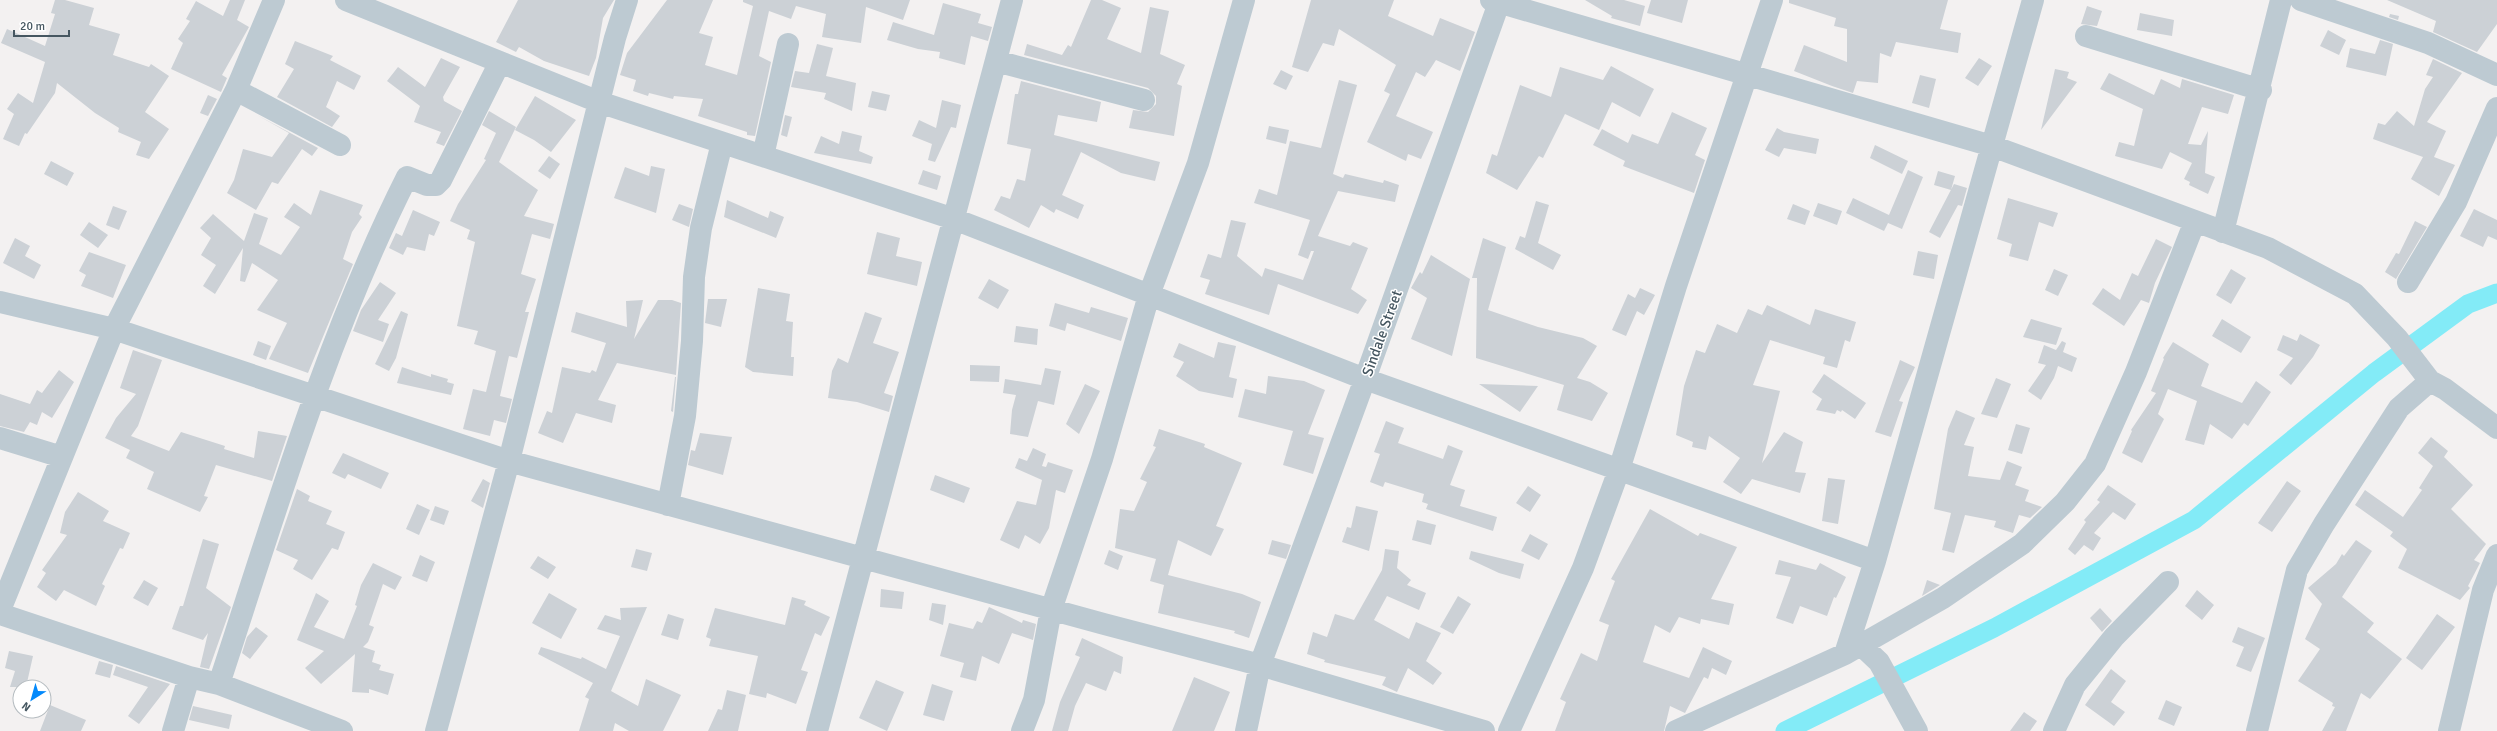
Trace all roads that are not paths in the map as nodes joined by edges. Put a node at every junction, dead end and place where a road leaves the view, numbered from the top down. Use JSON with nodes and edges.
{"nodes":[{"id":1,"x":274,"y":0,"type":"edge"},
{"id":2,"x":346,"y":0,"type":"edge"},
{"id":3,"x":1012,"y":0,"type":"edge"},
{"id":4,"x":1244,"y":0,"type":"edge"},
{"id":5,"x":1772,"y":0,"type":"edge"},
{"id":6,"x":2033,"y":0,"type":"edge"},
{"id":7,"x":2282,"y":0,"type":"edge"},
{"id":8,"x":2301,"y":0,"type":"edge"},
{"id":9,"x":1497,"y":1,"type":"edge"},
{"id":10,"x":621,"y":3,"type":"edge"},
{"id":11,"x":385,"y":7,"type":"edge"},
{"id":12,"x":2086,"y":36,"type":"dead end"},
{"id":13,"x":788,"y":44,"type":"dead end"},
{"id":14,"x":996,"y":60,"type":"junction"},
{"id":15,"x":500,"y":62,"type":"junction"},
{"id":16,"x":1747,"y":75,"type":"junction"},
{"id":17,"x":2497,"y":75,"type":"edge"},
{"id":18,"x":236,"y":90,"type":"junction"},
{"id":19,"x":2261,"y":90,"type":"junction"},
{"id":20,"x":1144,"y":100,"type":"dead end"},
{"id":21,"x":599,"y":102,"type":"junction"},
{"id":22,"x":2497,"y":108,"type":"edge"},
{"id":23,"x":722,"y":143,"type":"junction"},
{"id":24,"x":340,"y":145,"type":"dead end"},
{"id":25,"x":1992,"y":146,"type":"junction"},
{"id":26,"x":763,"y":156,"type":"junction"},
{"id":27,"x":954,"y":219,"type":"junction"},
{"id":28,"x":2195,"y":221,"type":"junction"},
{"id":29,"x":2223,"y":232,"type":"junction"},
{"id":30,"x":2408,"y":282,"type":"dead end"},
{"id":31,"x":1149,"y":295,"type":"junction"},
{"id":32,"x":0,"y":302,"type":"edge"},
{"id":33,"x":114,"y":329,"type":"junction"},
{"id":34,"x":1365,"y":379,"type":"junction"},
{"id":35,"x":2430,"y":380,"type":"junction"},
{"id":36,"x":315,"y":397,"type":"junction"},
{"id":37,"x":2497,"y":428,"type":"edge"},
{"id":38,"x":0,"y":438,"type":"edge"},
{"id":39,"x":62,"y":457,"type":"junction"},
{"id":40,"x":509,"y":461,"type":"junction"},
{"id":41,"x":1619,"y":470,"type":"junction"},
{"id":42,"x":668,"y":504,"type":"junction"},
{"id":43,"x":2497,"y":555,"type":"edge"},
{"id":44,"x":863,"y":557,"type":"junction"},
{"id":45,"x":1875,"y":561,"type":"junction"},
{"id":46,"x":2168,"y":582,"type":"dead end"},
{"id":47,"x":0,"y":610,"type":"edge"},
{"id":48,"x":1051,"y":610,"type":"junction"},
{"id":49,"x":0,"y":614,"type":"edge"},
{"id":50,"x":1853,"y":649,"type":"junction"},
{"id":51,"x":1260,"y":665,"type":"junction"},
{"id":52,"x":189,"y":676,"type":"junction"},
{"id":53,"x":218,"y":684,"type":"junction"},
{"id":54,"x":1914,"y":726,"type":"edge"},
{"id":55,"x":2263,"y":728,"type":"edge"},
{"id":56,"x":173,"y":731,"type":"edge"},
{"id":57,"x":342,"y":731,"type":"edge"},
{"id":58,"x":436,"y":731,"type":"edge"},
{"id":59,"x":816,"y":731,"type":"edge"},
{"id":60,"x":1022,"y":731,"type":"edge"},
{"id":61,"x":1246,"y":731,"type":"edge"},
{"id":62,"x":1484,"y":731,"type":"edge"},
{"id":63,"x":1509,"y":731,"type":"edge"},
{"id":64,"x":1676,"y":731,"type":"edge"},
{"id":65,"x":2054,"y":731,"type":"edge"},
{"id":66,"x":2449,"y":731,"type":"edge"}],
"edges":[{"from":1,"to":18,"type":"street"},
{"from":2,"to":11,"type":"street"},
{"from":3,"to":14,"type":"street"},
{"from":4,"to":31,"type":"street"},
{"from":5,"to":16,"type":"street"},
{"from":6,"to":25,"type":"street"},
{"from":7,"to":19,"type":"street"},
{"from":8,"to":17,"type":"street"},
{"from":9,"to":16,"type":"street"},
{"from":9,"to":34,"type":"street","name":"Sindale Street"},
{"from":10,"to":21,"type":"street"},
{"from":11,"to":15,"type":"street"},
{"from":12,"to":19,"type":"street"},
{"from":13,"to":26,"type":"street"},
{"from":14,"to":20,"type":"street"},
{"from":14,"to":27,"type":"street"},
{"from":15,"to":21,"type":"street"},
{"from":15,"to":36,"type":"street"},
{"from":16,"to":25,"type":"street"},
{"from":16,"to":41,"type":"street"},
{"from":18,"to":24,"type":"street"},
{"from":18,"to":33,"type":"street"},
{"from":19,"to":29,"type":"street"},
{"from":21,"to":23,"type":"street"},
{"from":21,"to":40,"type":"street"},
{"from":22,"to":30,"type":"street"},
{"from":23,"to":26,"type":"street"},
{"from":23,"to":42,"type":"street"},
{"from":25,"to":28,"type":"street"},
{"from":25,"to":45,"type":"street"},
{"from":26,"to":27,"type":"street"},
{"from":27,"to":31,"type":"street"},
{"from":27,"to":44,"type":"street"},
{"from":28,"to":29,"type":"street"},
{"from":28,"to":50,"type":"street"},
{"from":29,"to":35,"type":"street"},
{"from":31,"to":34,"type":"street"},
{"from":31,"to":48,"type":"street"},
{"from":32,"to":33,"type":"street"},
{"from":33,"to":36,"type":"street"},
{"from":33,"to":39,"type":"street"},
{"from":34,"to":41,"type":"street"},
{"from":34,"to":51,"type":"street","name":"Sindale Street"},
{"from":35,"to":37,"type":"street"},
{"from":35,"to":55,"type":"street"},
{"from":36,"to":40,"type":"street"},
{"from":36,"to":53,"type":"street"},
{"from":38,"to":39,"type":"street"},
{"from":39,"to":47,"type":"street"},
{"from":40,"to":42,"type":"street"},
{"from":40,"to":58,"type":"street"},
{"from":41,"to":45,"type":"street"},
{"from":41,"to":63,"type":"street"},
{"from":42,"to":44,"type":"street"},
{"from":43,"to":66,"type":"street"},
{"from":44,"to":48,"type":"street"},
{"from":44,"to":59,"type":"street"},
{"from":45,"to":50,"type":"street"},
{"from":46,"to":65,"type":"street"},
{"from":48,"to":51,"type":"street"},
{"from":48,"to":60,"type":"street"},
{"from":49,"to":52,"type":"street"},
{"from":50,"to":54,"type":"street"},
{"from":50,"to":64,"type":"street"},
{"from":51,"to":61,"type":"street","name":"Sindale Street"},
{"from":51,"to":62,"type":"street"},
{"from":52,"to":53,"type":"street"},
{"from":52,"to":56,"type":"street"},
{"from":53,"to":57,"type":"street"}]}
